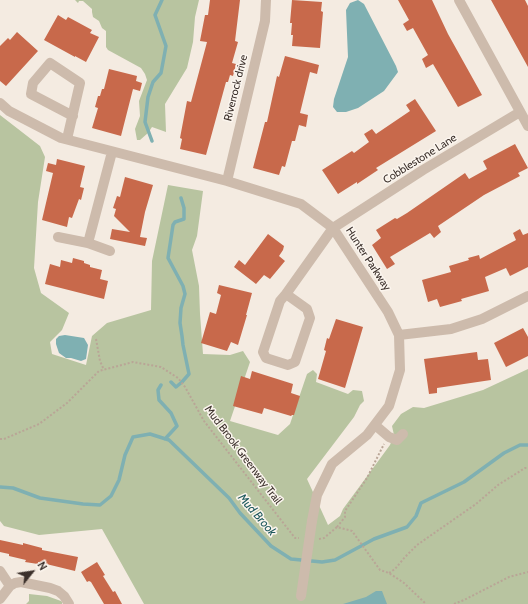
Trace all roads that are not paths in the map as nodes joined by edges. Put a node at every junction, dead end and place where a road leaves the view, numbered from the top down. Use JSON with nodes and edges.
{"nodes":[{"id":1,"x":266,"y":0,"type":"edge"},
{"id":2,"x":459,"y":0,"type":"edge"},
{"id":3,"x":0,"y":103,"type":"edge"},
{"id":4,"x":520,"y":112,"type":"junction"},
{"id":5,"x":72,"y":116,"type":"junction"},
{"id":6,"x":528,"y":126,"type":"edge"},
{"id":7,"x":67,"y":139,"type":"junction"},
{"id":8,"x":112,"y":152,"type":"junction"},
{"id":9,"x":227,"y":181,"type":"junction"},
{"id":10,"x":333,"y":228,"type":"junction"},
{"id":11,"x":58,"y":237,"type":"dead end"},
{"id":12,"x":88,"y":243,"type":"junction"},
{"id":13,"x":110,"y":250,"type":"dead end"},
{"id":14,"x":286,"y":294,"type":"junction"},
{"id":15,"x":528,"y":296,"type":"edge"},
{"id":16,"x":399,"y":335,"type":"junction"},
{"id":17,"x":375,"y":425,"type":"junction"},
{"id":18,"x":403,"y":434,"type":"dead end"},
{"id":19,"x":0,"y":571,"type":"edge"},
{"id":20,"x":10,"y":586,"type":"junction"},
{"id":21,"x":0,"y":599,"type":"edge"},
{"id":22,"x":300,"y":600,"type":"edge"},
{"id":23,"x":69,"y":604,"type":"edge"}],
"edges":[{"from":1,"to":9,"type":"street","name":"Riverrock drive"},
{"from":2,"to":4,"type":"street"},
{"from":3,"to":7,"type":"street","name":"Hunter Parkway"},
{"from":4,"to":6,"type":"street"},
{"from":4,"to":10,"type":"street","name":"Cobblestone Lane"},
{"from":5,"to":5,"type":"street"},
{"from":5,"to":7,"type":"street"},
{"from":7,"to":8,"type":"street","name":"Hunter Parkway"},
{"from":8,"to":9,"type":"street","name":"Hunter Parkway"},
{"from":8,"to":12,"type":"street"},
{"from":9,"to":10,"type":"street","name":"Hunter Parkway"},
{"from":10,"to":14,"type":"street"},
{"from":10,"to":16,"type":"street","name":"Hunter Parkway"},
{"from":11,"to":12,"type":"street"},
{"from":12,"to":13,"type":"street"},
{"from":14,"to":14,"type":"street"},
{"from":15,"to":16,"type":"street"},
{"from":16,"to":17,"type":"street","name":"Hunter Parkway"},
{"from":17,"to":18,"type":"street"},
{"from":17,"to":22,"type":"street","name":"Hunter Parkway","bridge":true},
{"from":19,"to":20,"type":"street"},
{"from":20,"to":21,"type":"street"},
{"from":20,"to":23,"type":"street"}]}
